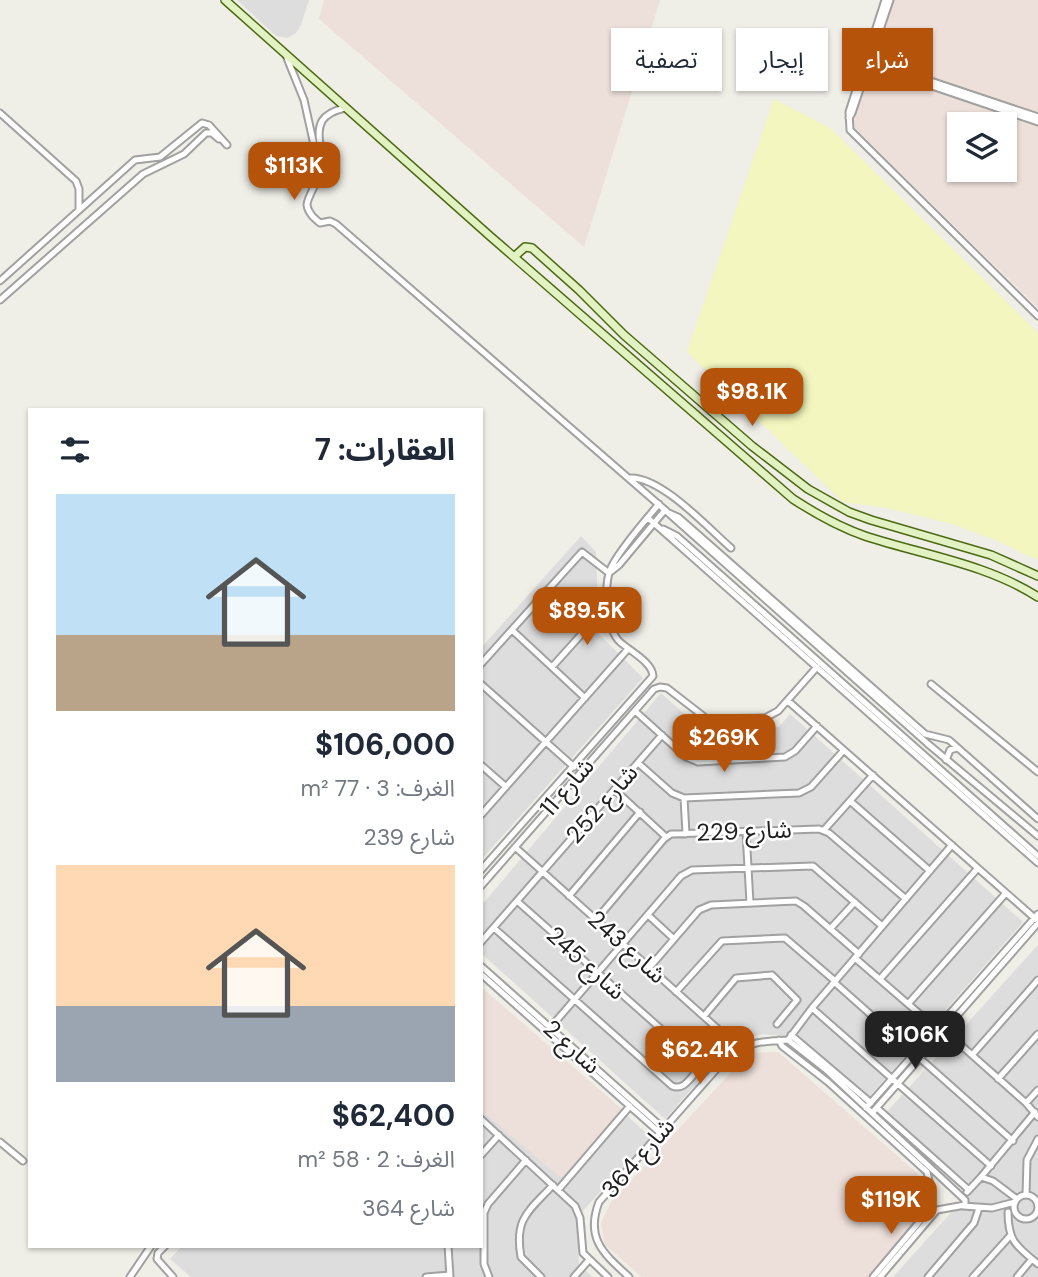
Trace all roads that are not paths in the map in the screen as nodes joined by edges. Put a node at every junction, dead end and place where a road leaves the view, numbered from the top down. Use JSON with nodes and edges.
{"nodes":[{"id":1,"x":225,"y":0,"type":"edge"},
{"id":2,"x":885,"y":0,"type":"edge"},
{"id":3,"x":890,"y":0,"type":"edge"},
{"id":4,"x":877,"y":28,"type":"edge"},
{"id":5,"x":879,"y":28,"type":"edge"},
{"id":6,"x":286,"y":55,"type":"junction"},
{"id":7,"x":933,"y":85,"type":"edge"},
{"id":8,"x":858,"y":91,"type":"edge"},
{"id":9,"x":345,"y":107,"type":"junction"},
{"id":10,"x":0,"y":113,"type":"edge"},
{"id":11,"x":1038,"y":120,"type":"edge"},
{"id":12,"x":205,"y":123,"type":"junction"},
{"id":13,"x":206,"y":134,"type":"junction"},
{"id":14,"x":148,"y":159,"type":"junction"},
{"id":15,"x":153,"y":167,"type":"junction"},
{"id":16,"x":320,"y":172,"type":"junction"},
{"id":17,"x":79,"y":209,"type":"junction"},
{"id":18,"x":514,"y":257,"type":"junction"},
{"id":19,"x":0,"y":281,"type":"edge"},
{"id":20,"x":0,"y":300,"type":"edge"},
{"id":21,"x":1038,"y":316,"type":"edge"},
{"id":22,"x":629,"y":478,"type":"junction"},
{"id":23,"x":659,"y":504,"type":"junction"},
{"id":24,"x":667,"y":511,"type":"junction"},
{"id":25,"x":648,"y":518,"type":"junction"},
{"id":26,"x":654,"y":523,"type":"junction"},
{"id":27,"x":637,"y":537,"type":"junction"},
{"id":28,"x":731,"y":548,"type":"dead end"},
{"id":29,"x":728,"y":564,"type":"junction"},
{"id":30,"x":609,"y":573,"type":"junction"},
{"id":31,"x":1038,"y":576,"type":"edge"},
{"id":32,"x":1038,"y":597,"type":"edge"},
{"id":33,"x":608,"y":610,"type":"junction"},
{"id":34,"x":512,"y":630,"type":"junction"},
{"id":35,"x":628,"y":649,"type":"junction"},
{"id":36,"x":483,"y":662,"type":"edge"},
{"id":37,"x":819,"y":665,"type":"junction"},
{"id":38,"x":552,"y":667,"type":"junction"},
{"id":39,"x":931,"y":684,"type":"dead end"},
{"id":40,"x":483,"y":686,"type":"edge"},
{"id":41,"x":585,"y":698,"type":"junction"},
{"id":42,"x":788,"y":701,"type":"junction"},
{"id":43,"x":635,"y":710,"type":"junction"},
{"id":44,"x":817,"y":726,"type":"junction"},
{"id":45,"x":662,"y":735,"type":"junction"},
{"id":46,"x":933,"y":736,"type":"junction"},
{"id":47,"x":546,"y":742,"type":"junction"},
{"id":48,"x":928,"y":744,"type":"junction"},
{"id":49,"x":957,"y":748,"type":"junction"},
{"id":50,"x":844,"y":750,"type":"junction"},
{"id":51,"x":946,"y":760,"type":"junction"},
{"id":52,"x":638,"y":763,"type":"junction"},
{"id":53,"x":483,"y":767,"type":"edge"},
{"id":54,"x":574,"y":767,"type":"junction"},
{"id":55,"x":1038,"y":772,"type":"edge"},
{"id":56,"x":873,"y":775,"type":"junction"},
{"id":57,"x":506,"y":787,"type":"junction"},
{"id":58,"x":615,"y":790,"type":"junction"},
{"id":59,"x":684,"y":798,"type":"junction"},
{"id":60,"x":850,"y":802,"type":"junction"},
{"id":61,"x":640,"y":812,"type":"junction"},
{"id":62,"x":483,"y":813,"type":"edge"},
{"id":63,"x":1038,"y":818,"type":"edge"},
{"id":64,"x":824,"y":830,"type":"junction"},
{"id":65,"x":746,"y":832,"type":"junction"},
{"id":66,"x":686,"y":834,"type":"junction"},
{"id":67,"x":1038,"y":836,"type":"edge"},
{"id":68,"x":666,"y":837,"type":"junction"},
{"id":69,"x":952,"y":845,"type":"junction"},
{"id":70,"x":515,"y":847,"type":"junction"},
{"id":71,"x":1038,"y":856,"type":"edge"},
{"id":72,"x":1038,"y":863,"type":"edge"},
{"id":73,"x":748,"y":867,"type":"junction"},
{"id":74,"x":483,"y":868,"type":"edge"},
{"id":75,"x":978,"y":868,"type":"junction"},
{"id":76,"x":542,"y":872,"type":"junction"},
{"id":77,"x":930,"y":872,"type":"junction"},
{"id":78,"x":483,"y":884,"type":"edge"},
{"id":79,"x":1006,"y":893,"type":"junction"},
{"id":80,"x":569,"y":896,"type":"junction"},
{"id":81,"x":906,"y":899,"type":"junction"},
{"id":82,"x":517,"y":901,"type":"junction"},
{"id":83,"x":855,"y":902,"type":"junction"},
{"id":84,"x":750,"y":903,"type":"junction"},
{"id":85,"x":648,"y":915,"type":"junction"},
{"id":86,"x":1037,"y":919,"type":"edge"},
{"id":87,"x":596,"y":920,"type":"junction"},
{"id":88,"x":882,"y":926,"type":"junction"},
{"id":89,"x":494,"y":928,"type":"junction"},
{"id":90,"x":830,"y":929,"type":"junction"},
{"id":91,"x":674,"y":939,"type":"junction"},
{"id":92,"x":483,"y":940,"type":"edge"},
{"id":93,"x":623,"y":944,"type":"junction"},
{"id":94,"x":857,"y":956,"type":"junction"},
{"id":95,"x":483,"y":968,"type":"edge"},
{"id":96,"x":649,"y":968,"type":"junction"},
{"id":97,"x":598,"y":973,"type":"junction"},
{"id":98,"x":483,"y":976,"type":"edge"},
{"id":99,"x":880,"y":979,"type":"junction"},
{"id":100,"x":1038,"y":980,"type":"edge"},
{"id":101,"x":835,"y":982,"type":"junction"},
{"id":102,"x":676,"y":992,"type":"junction"},
{"id":103,"x":575,"y":999,"type":"junction"},
{"id":104,"x":908,"y":1004,"type":"junction"},
{"id":105,"x":812,"y":1008,"type":"junction"},
{"id":106,"x":704,"y":1016,"type":"junction"},
{"id":107,"x":777,"y":1024,"type":"dead end"},
{"id":108,"x":550,"y":1027,"type":"junction"},
{"id":109,"x":941,"y":1029,"type":"junction"},
{"id":110,"x":1038,"y":1034,"type":"edge"},
{"id":111,"x":555,"y":1036,"type":"junction"},
{"id":112,"x":790,"y":1037,"type":"junction"},
{"id":113,"x":779,"y":1040,"type":"junction"},
{"id":114,"x":739,"y":1048,"type":"junction"},
{"id":115,"x":915,"y":1054,"type":"junction"},
{"id":116,"x":972,"y":1055,"type":"junction"},
{"id":117,"x":920,"y":1059,"type":"junction"},
{"id":118,"x":998,"y":1079,"type":"junction"},
{"id":119,"x":895,"y":1083,"type":"junction"},
{"id":120,"x":1038,"y":1091,"type":"edge"},
{"id":121,"x":1026,"y":1103,"type":"junction"},
{"id":122,"x":869,"y":1105,"type":"junction"},
{"id":123,"x":630,"y":1106,"type":"junction"},
{"id":124,"x":875,"y":1110,"type":"junction"},
{"id":125,"x":862,"y":1113,"type":"junction"},
{"id":126,"x":1036,"y":1114,"type":"edge"},
{"id":127,"x":868,"y":1119,"type":"junction"},
{"id":128,"x":483,"y":1121,"type":"edge"},
{"id":129,"x":662,"y":1131,"type":"junction"},
{"id":130,"x":499,"y":1135,"type":"junction"},
{"id":131,"x":1038,"y":1139,"type":"edge"},
{"id":132,"x":1013,"y":1141,"type":"junction"},
{"id":133,"x":0,"y":1142,"type":"edge"},
{"id":134,"x":483,"y":1153,"type":"edge"},
{"id":135,"x":526,"y":1160,"type":"junction"},
{"id":136,"x":23,"y":1161,"type":"dead end"},
{"id":137,"x":991,"y":1166,"type":"junction"},
{"id":138,"x":981,"y":1177,"type":"junction"},
{"id":139,"x":555,"y":1187,"type":"junction"},
{"id":140,"x":969,"y":1190,"type":"junction"},
{"id":141,"x":1027,"y":1195,"type":"junction"},
{"id":142,"x":1016,"y":1200,"type":"junction"},
{"id":143,"x":964,"y":1201,"type":"junction"},
{"id":144,"x":1038,"y":1206,"type":"edge"},
{"id":145,"x":979,"y":1208,"type":"junction"},
{"id":146,"x":992,"y":1208,"type":"junction"},
{"id":147,"x":1008,"y":1212,"type":"junction"},
{"id":148,"x":1016,"y":1214,"type":"junction"},
{"id":149,"x":594,"y":1234,"type":"junction"},
{"id":150,"x":581,"y":1236,"type":"junction"},
{"id":151,"x":1010,"y":1236,"type":"junction"},
{"id":152,"x":149,"y":1248,"type":"edge"},
{"id":153,"x":152,"y":1248,"type":"edge"},
{"id":154,"x":163,"y":1248,"type":"edge"},
{"id":155,"x":448,"y":1248,"type":"edge"},
{"id":156,"x":159,"y":1253,"type":"junction"},
{"id":157,"x":1032,"y":1259,"type":"junction"},
{"id":158,"x":589,"y":1260,"type":"junction"},
{"id":159,"x":1038,"y":1264,"type":"edge"},
{"id":160,"x":450,"y":1276,"type":"edge"},
{"id":161,"x":130,"y":1277,"type":"edge"},
{"id":162,"x":173,"y":1277,"type":"edge"},
{"id":163,"x":426,"y":1277,"type":"edge"},
{"id":164,"x":489,"y":1277,"type":"edge"},
{"id":165,"x":541,"y":1277,"type":"edge"},
{"id":166,"x":574,"y":1277,"type":"edge"},
{"id":167,"x":608,"y":1277,"type":"edge"},
{"id":168,"x":629,"y":1277,"type":"edge"},
{"id":169,"x":873,"y":1277,"type":"edge"},
{"id":170,"x":880,"y":1277,"type":"edge"},
{"id":171,"x":928,"y":1277,"type":"edge"},
{"id":172,"x":973,"y":1277,"type":"edge"},
{"id":173,"x":1017,"y":1277,"type":"edge"}],
"edges":[{"from":1,"to":6,"type":"street"},
{"from":2,"to":4,"type":"street"},
{"from":3,"to":5,"type":"street"},
{"from":6,"to":9,"type":"street"},
{"from":6,"to":16,"type":"street"},
{"from":7,"to":11,"type":"street"},
{"from":8,"to":21,"type":"street"},
{"from":9,"to":16,"type":"street"},
{"from":9,"to":18,"type":"street"},
{"from":10,"to":17,"type":"street"},
{"from":12,"to":13,"type":"street"},
{"from":12,"to":13,"type":"street"},
{"from":12,"to":14,"type":"street"},
{"from":13,"to":15,"type":"street"},
{"from":14,"to":15,"type":"street"},
{"from":14,"to":17,"type":"street"},
{"from":15,"to":20,"type":"street"},
{"from":16,"to":22,"type":"street"},
{"from":17,"to":19,"type":"street"},
{"from":18,"to":31,"type":"street"},
{"from":18,"to":32,"type":"street"},
{"from":22,"to":23,"type":"street"},
{"from":22,"to":28,"type":"street"},
{"from":23,"to":24,"type":"street"},
{"from":23,"to":25,"type":"street"},
{"from":24,"to":26,"type":"street"},
{"from":24,"to":29,"type":"street"},
{"from":25,"to":26,"type":"street"},
{"from":25,"to":27,"type":"street"},
{"from":26,"to":27,"type":"street"},
{"from":26,"to":37,"type":"street"},
{"from":27,"to":30,"type":"street"},
{"from":29,"to":46,"type":"street"},
{"from":29,"to":48,"type":"street"},
{"from":30,"to":33,"type":"street"},
{"from":30,"to":34,"type":"street"},
{"from":33,"to":35,"type":"street"},
{"from":33,"to":38,"type":"street"},
{"from":34,"to":36,"type":"street"},
{"from":34,"to":38,"type":"street"},
{"from":35,"to":41,"type":"street"},
{"from":35,"to":54,"type":"street","name":"شارع 11"},
{"from":37,"to":42,"type":"street"},
{"from":37,"to":71,"type":"street"},
{"from":37,"to":72,"type":"street"},
{"from":38,"to":41,"type":"street"},
{"from":39,"to":55,"type":"street"},
{"from":40,"to":47,"type":"street"},
{"from":41,"to":47,"type":"street"},
{"from":42,"to":43,"type":"street","name":"شارع 11"},
{"from":42,"to":44,"type":"street"},
{"from":43,"to":45,"type":"street"},
{"from":43,"to":70,"type":"street","name":"شارع 11"},
{"from":44,"to":45,"type":"street"},
{"from":44,"to":50,"type":"street"},
{"from":45,"to":52,"type":"street","name":"شارع 252"},
{"from":46,"to":48,"type":"street"},
{"from":46,"to":49,"type":"street"},
{"from":47,"to":54,"type":"street"},
{"from":47,"to":57,"type":"street"},
{"from":48,"to":51,"type":"street"},
{"from":49,"to":51,"type":"street"},
{"from":49,"to":63,"type":"street"},
{"from":50,"to":56,"type":"street"},
{"from":50,"to":59,"type":"street"},
{"from":51,"to":67,"type":"street"},
{"from":52,"to":58,"type":"street","name":"شارع 252"},
{"from":52,"to":59,"type":"street"},
{"from":53,"to":57,"type":"street"},
{"from":54,"to":74,"type":"street","name":"شارع 11"},
{"from":56,"to":60,"type":"street"},
{"from":56,"to":69,"type":"street"},
{"from":57,"to":62,"type":"street"},
{"from":58,"to":61,"type":"street"},
{"from":58,"to":76,"type":"street","name":"شارع 252"},
{"from":59,"to":66,"type":"street"},
{"from":60,"to":64,"type":"street"},
{"from":60,"to":77,"type":"street"},
{"from":61,"to":68,"type":"street"},
{"from":61,"to":80,"type":"street"},
{"from":64,"to":65,"type":"street","name":"شارع 229"},
{"from":64,"to":81,"type":"street","name":"شارع 229"},
{"from":65,"to":66,"type":"street","name":"شارع 229"},
{"from":65,"to":73,"type":"street"},
{"from":66,"to":68,"type":"street","name":"شارع 229"},
{"from":68,"to":87,"type":"street","name":"شارع 229"},
{"from":69,"to":75,"type":"street"},
{"from":69,"to":77,"type":"street"},
{"from":70,"to":76,"type":"street","name":"شارع 243"},
{"from":70,"to":78,"type":"street","name":"شارع 11"},
{"from":73,"to":83,"type":"street"},
{"from":73,"to":84,"type":"street"},
{"from":73,"to":85,"type":"street"},
{"from":75,"to":79,"type":"street"},
{"from":75,"to":99,"type":"street"},
{"from":76,"to":80,"type":"street","name":"شارع 243"},
{"from":76,"to":82,"type":"street","name":"شارع 252"},
{"from":77,"to":81,"type":"street"},
{"from":79,"to":86,"type":"street"},
{"from":79,"to":104,"type":"street"},
{"from":80,"to":87,"type":"street","name":"شارع 243"},
{"from":81,"to":88,"type":"street"},
{"from":82,"to":89,"type":"street","name":"شارع 252"},
{"from":82,"to":97,"type":"street","name":"شارع 245"},
{"from":83,"to":88,"type":"street"},
{"from":83,"to":90,"type":"street"},
{"from":84,"to":90,"type":"street"},
{"from":84,"to":91,"type":"street"},
{"from":85,"to":91,"type":"street"},
{"from":85,"to":93,"type":"street"},
{"from":86,"to":109,"type":"street"},
{"from":87,"to":93,"type":"street","name":"شارع 243"},
{"from":88,"to":94,"type":"street"},
{"from":89,"to":92,"type":"street","name":"شارع 252"},
{"from":89,"to":103,"type":"street","name":"شارع 245"},
{"from":90,"to":94,"type":"street"},
{"from":91,"to":96,"type":"street"},
{"from":93,"to":96,"type":"street","name":"شارع 243"},
{"from":93,"to":97,"type":"street"},
{"from":94,"to":99,"type":"street"},
{"from":94,"to":101,"type":"street"},
{"from":95,"to":108,"type":"street","name":"شارع 2"},
{"from":96,"to":102,"type":"street","name":"شارع 243"},
{"from":97,"to":103,"type":"street"},
{"from":97,"to":103,"type":"street","name":"شارع 245"},
{"from":98,"to":111,"type":"street","name":"شارع 2"},
{"from":99,"to":104,"type":"street"},
{"from":100,"to":116,"type":"street"},
{"from":101,"to":102,"type":"street"},
{"from":101,"to":105,"type":"street"},
{"from":101,"to":115,"type":"street"},
{"from":102,"to":106,"type":"street","name":"شارع 243"},
{"from":103,"to":108,"type":"street"},
{"from":104,"to":109,"type":"street"},
{"from":105,"to":112,"type":"street"},
{"from":105,"to":119,"type":"street"},
{"from":106,"to":107,"type":"street"},
{"from":106,"to":114,"type":"street","name":"شارع 243"},
{"from":108,"to":111,"type":"street","name":"شارع 2"},
{"from":109,"to":115,"type":"street"},
{"from":109,"to":116,"type":"street"},
{"from":109,"to":117,"type":"street"},
{"from":110,"to":118,"type":"street"},
{"from":111,"to":123,"type":"street","name":"شارع 2"},
{"from":111,"to":129,"type":"street","name":"شارع 2"},
{"from":112,"to":113,"type":"street"},
{"from":112,"to":122,"type":"street"},
{"from":113,"to":114,"type":"street"},
{"from":113,"to":125,"type":"street"},
{"from":114,"to":129,"type":"street","name":"شارع 364"},
{"from":115,"to":117,"type":"street"},
{"from":115,"to":119,"type":"street"},
{"from":116,"to":118,"type":"street"},
{"from":117,"to":119,"type":"street"},
{"from":117,"to":132,"type":"street"},
{"from":118,"to":121,"type":"street"},
{"from":119,"to":122,"type":"street"},
{"from":119,"to":124,"type":"street"},
{"from":119,"to":137,"type":"street"},
{"from":120,"to":121,"type":"street"},
{"from":121,"to":126,"type":"street"},
{"from":122,"to":124,"type":"street"},
{"from":122,"to":125,"type":"street"},
{"from":123,"to":129,"type":"street","name":"شارع 2"},
{"from":123,"to":139,"type":"street"},
{"from":124,"to":127,"type":"street"},
{"from":124,"to":140,"type":"street"},
{"from":124,"to":143,"type":"street"},
{"from":125,"to":127,"type":"street"},
{"from":126,"to":132,"type":"street"},
{"from":127,"to":169,"type":"street"},
{"from":128,"to":130,"type":"street"},
{"from":129,"to":149,"type":"street","name":"شارع 364"},
{"from":130,"to":134,"type":"street"},
{"from":130,"to":135,"type":"street"},
{"from":131,"to":141,"type":"street"},
{"from":132,"to":137,"type":"street"},
{"from":133,"to":136,"type":"street"},
{"from":135,"to":139,"type":"street"},
{"from":135,"to":164,"type":"street"},
{"from":137,"to":138,"type":"street"},
{"from":138,"to":140,"type":"street"},
{"from":138,"to":142,"type":"street"},
{"from":139,"to":150,"type":"street"},
{"from":139,"to":165,"type":"street"},
{"from":140,"to":143,"type":"street"},
{"from":141,"to":142,"type":"street"},
{"from":141,"to":144,"type":"street"},
{"from":142,"to":146,"type":"street"},
{"from":142,"to":148,"type":"street"},
{"from":143,"to":145,"type":"street"},
{"from":143,"to":170,"type":"street"},
{"from":144,"to":148,"type":"street"},
{"from":145,"to":146,"type":"street"},
{"from":145,"to":171,"type":"street"},
{"from":146,"to":147,"type":"street"},
{"from":147,"to":148,"type":"street"},
{"from":147,"to":151,"type":"street"},
{"from":149,"to":150,"type":"street"},
{"from":149,"to":168,"type":"street"},
{"from":150,"to":158,"type":"street"},
{"from":151,"to":157,"type":"street"},
{"from":151,"to":172,"type":"street"},
{"from":152,"to":161,"type":"street"},
{"from":153,"to":156,"type":"street"},
{"from":154,"to":156,"type":"street"},
{"from":155,"to":160,"type":"street"},
{"from":156,"to":162,"type":"street"},
{"from":157,"to":159,"type":"street"},
{"from":157,"to":173,"type":"street"},
{"from":158,"to":166,"type":"street"},
{"from":158,"to":167,"type":"street"},
{"from":160,"to":163,"type":"street"}]}
